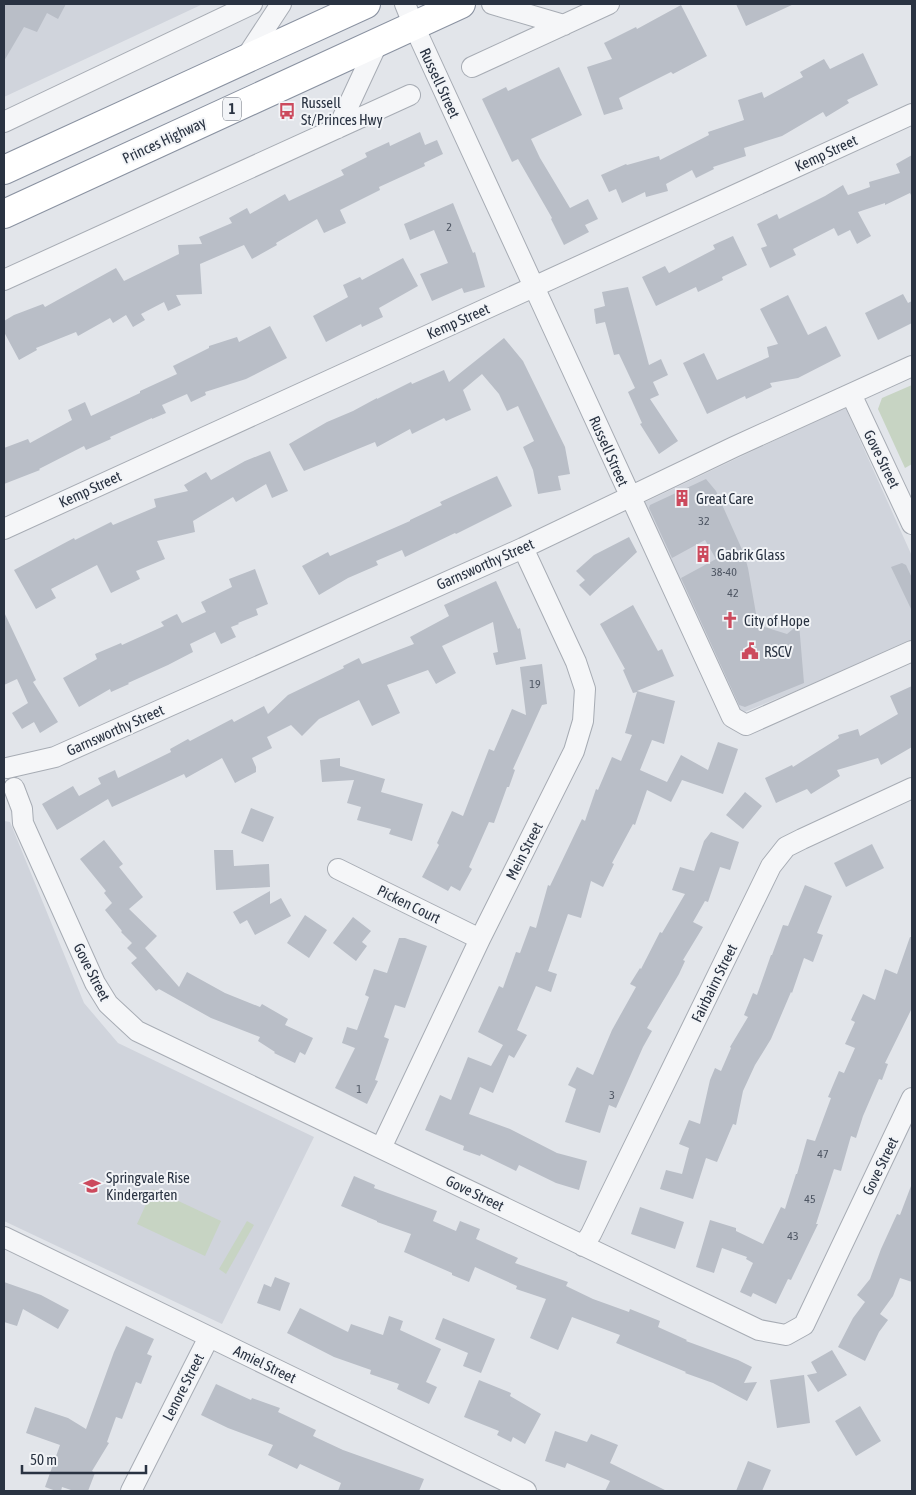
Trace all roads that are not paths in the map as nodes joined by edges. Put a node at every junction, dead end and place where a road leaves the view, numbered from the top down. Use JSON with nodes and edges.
{"nodes":[{"id":1,"x":252,"y":4,"type":"edge"},
{"id":2,"x":281,"y":4,"type":"edge"},
{"id":3,"x":366,"y":4,"type":"edge"},
{"id":4,"x":461,"y":4,"type":"edge"},
{"id":5,"x":492,"y":4,"type":"edge"},
{"id":6,"x":610,"y":4,"type":"edge"},
{"id":7,"x":409,"y":15,"type":"edge"},
{"id":8,"x":564,"y":24,"type":"junction"},
{"id":9,"x":378,"y":42,"type":"junction"},
{"id":10,"x":245,"y":59,"type":"junction"},
{"id":11,"x":472,"y":67,"type":"dead end"},
{"id":12,"x":410,"y":95,"type":"dead end"},
{"id":13,"x":912,"y":114,"type":"edge"},
{"id":14,"x":4,"y":122,"type":"edge"},
{"id":15,"x":338,"y":128,"type":"junction"},
{"id":16,"x":4,"y":170,"type":"edge"},
{"id":17,"x":4,"y":214,"type":"edge"},
{"id":18,"x":4,"y":280,"type":"edge"},
{"id":19,"x":533,"y":287,"type":"junction"},
{"id":20,"x":912,"y":366,"type":"edge"},
{"id":21,"x":851,"y":394,"type":"junction"},
{"id":22,"x":629,"y":496,"type":"junction"},
{"id":23,"x":912,"y":524,"type":"edge"},
{"id":24,"x":4,"y":529,"type":"edge"},
{"id":25,"x":523,"y":548,"type":"junction"},
{"id":26,"x":912,"y":651,"type":"edge"},
{"id":27,"x":55,"y":756,"type":"junction"},
{"id":28,"x":5,"y":767,"type":"edge"},
{"id":29,"x":912,"y":788,"type":"edge"},
{"id":30,"x":9,"y":793,"type":"edge"},
{"id":31,"x":338,"y":869,"type":"dead end"},
{"id":32,"x":480,"y":939,"type":"junction"},
{"id":33,"x":912,"y":1098,"type":"edge"},
{"id":34,"x":381,"y":1148,"type":"junction"},
{"id":35,"x":4,"y":1237,"type":"edge"},
{"id":36,"x":583,"y":1246,"type":"junction"},
{"id":37,"x":209,"y":1337,"type":"junction"},
{"id":38,"x":132,"y":1491,"type":"edge"},
{"id":39,"x":526,"y":1491,"type":"edge"}],
"edges":[{"from":1,"to":14,"type":"street"},
{"from":2,"to":10,"type":"street"},
{"from":3,"to":10,"type":"highway"},
{"from":4,"to":7,"type":"highway","name":"Princes Highway","number":"1"},
{"from":5,"to":8,"type":"street"},
{"from":6,"to":8,"type":"street"},
{"from":7,"to":9,"type":"highway","name":"Princes Highway","number":"1"},
{"from":7,"to":19,"type":"street","name":"Russell Street"},
{"from":8,"to":11,"type":"street"},
{"from":9,"to":15,"type":"street"},
{"from":9,"to":17,"type":"highway","name":"Princes Highway","number":"1"},
{"from":10,"to":16,"type":"highway"},
{"from":12,"to":15,"type":"street"},
{"from":13,"to":19,"type":"street","name":"Kemp Street"},
{"from":15,"to":18,"type":"street"},
{"from":19,"to":22,"type":"street","name":"Russell Street"},
{"from":19,"to":24,"type":"street","name":"Kemp Street"},
{"from":20,"to":21,"type":"street","name":"Garnsworthy Street"},
{"from":21,"to":22,"type":"street","name":"Garnsworthy Street"},
{"from":21,"to":23,"type":"street","name":"Gove Street"},
{"from":22,"to":25,"type":"street","name":"Garnsworthy Street"},
{"from":22,"to":26,"type":"street","name":"Russell Street"},
{"from":25,"to":27,"type":"street","name":"Garnsworthy Street"},
{"from":25,"to":32,"type":"street","name":"Mein Street"},
{"from":27,"to":28,"type":"street","name":"Garnsworthy Street"},
{"from":27,"to":30,"type":"street","name":"Garnsworthy Street"},
{"from":28,"to":30,"type":"street","name":"Gove Street"},
{"from":29,"to":36,"type":"street","name":"Fairbairn Street"},
{"from":30,"to":34,"type":"street","name":"Gove Street"},
{"from":31,"to":32,"type":"street","name":"Picken Court"},
{"from":32,"to":34,"type":"street","name":"Mein Street"},
{"from":33,"to":36,"type":"street","name":"Gove Street"},
{"from":34,"to":36,"type":"street","name":"Gove Street"},
{"from":35,"to":37,"type":"street","name":"Amiel Street"},
{"from":37,"to":38,"type":"street","name":"Lenore Street"},
{"from":37,"to":39,"type":"street","name":"Amiel Street"}]}
